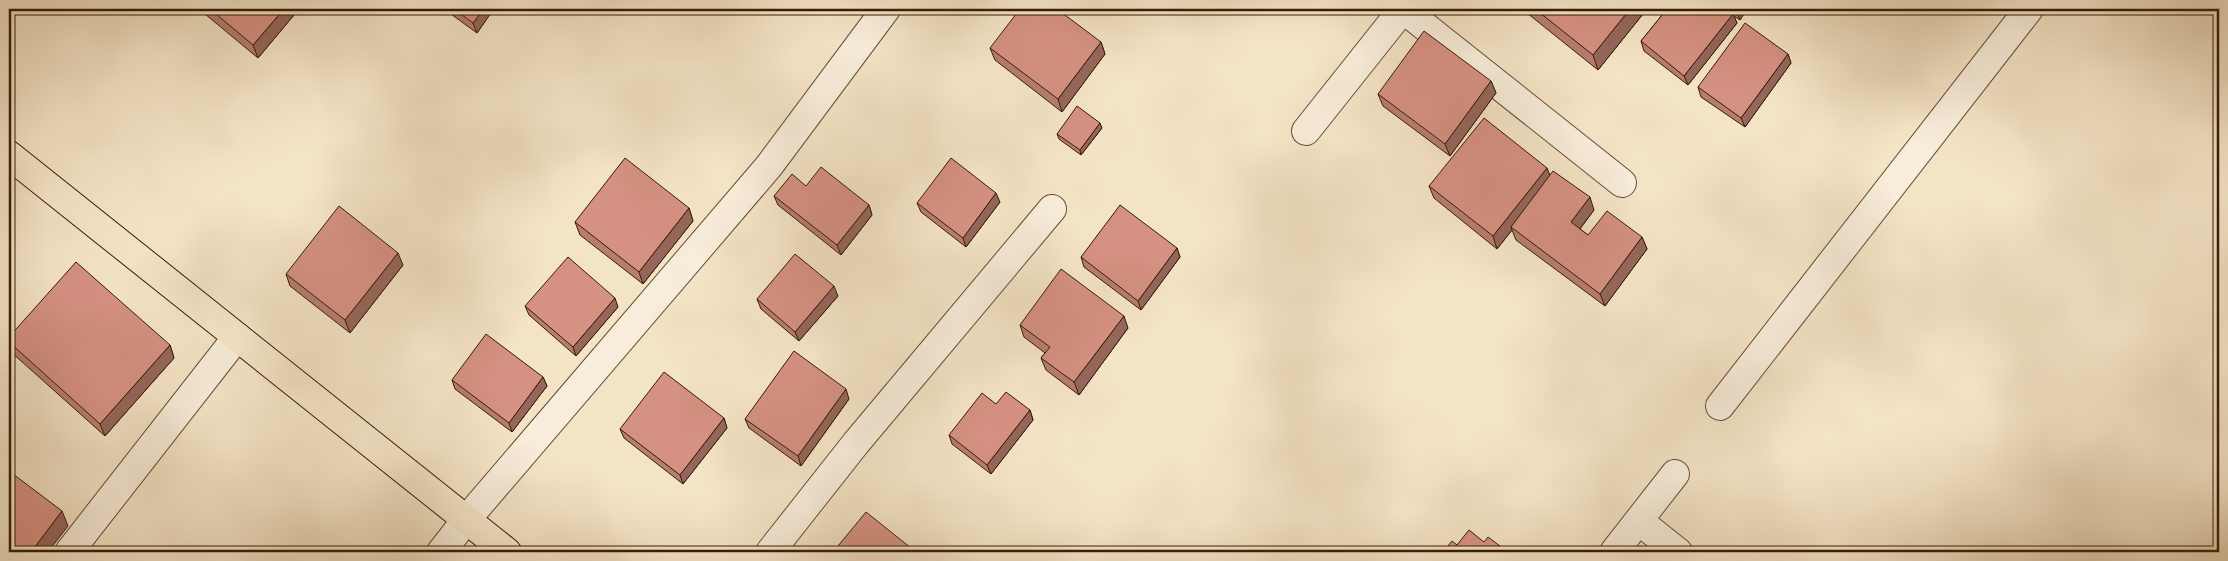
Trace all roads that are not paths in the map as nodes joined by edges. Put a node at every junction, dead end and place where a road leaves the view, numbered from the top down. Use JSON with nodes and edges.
{"nodes":[{"id":1,"x":886,"y":9,"type":"edge"},
{"id":2,"x":1403,"y":9,"type":"edge"},
{"id":3,"x":2029,"y":9,"type":"edge"},
{"id":4,"x":1306,"y":131,"type":"dead end"},
{"id":5,"x":9,"y":155,"type":"edge"},
{"id":6,"x":1622,"y":183,"type":"dead end"},
{"id":7,"x":1052,"y":209,"type":"dead end"},
{"id":8,"x":237,"y":337,"type":"junction"},
{"id":9,"x":1720,"y":406,"type":"dead end"},
{"id":10,"x":1675,"y":474,"type":"dead end"},
{"id":11,"x":466,"y":520,"type":"junction"},
{"id":12,"x":1639,"y":521,"type":"junction"},
{"id":13,"x":69,"y":552,"type":"edge"},
{"id":14,"x":441,"y":552,"type":"edge"},
{"id":15,"x":507,"y":552,"type":"edge"},
{"id":16,"x":770,"y":552,"type":"edge"},
{"id":17,"x":1614,"y":552,"type":"edge"},
{"id":18,"x":1678,"y":552,"type":"edge"}],
"edges":[{"from":1,"to":11,"type":"street"},
{"from":2,"to":4,"type":"street"},
{"from":2,"to":6,"type":"street"},
{"from":3,"to":9,"type":"street"},
{"from":5,"to":8,"type":"main road"},
{"from":7,"to":16,"type":"street"},
{"from":8,"to":11,"type":"main road"},
{"from":8,"to":13,"type":"street"},
{"from":10,"to":12,"type":"street"},
{"from":11,"to":14,"type":"street"},
{"from":11,"to":15,"type":"main road"},
{"from":12,"to":17,"type":"street"},
{"from":12,"to":18,"type":"street"}]}
